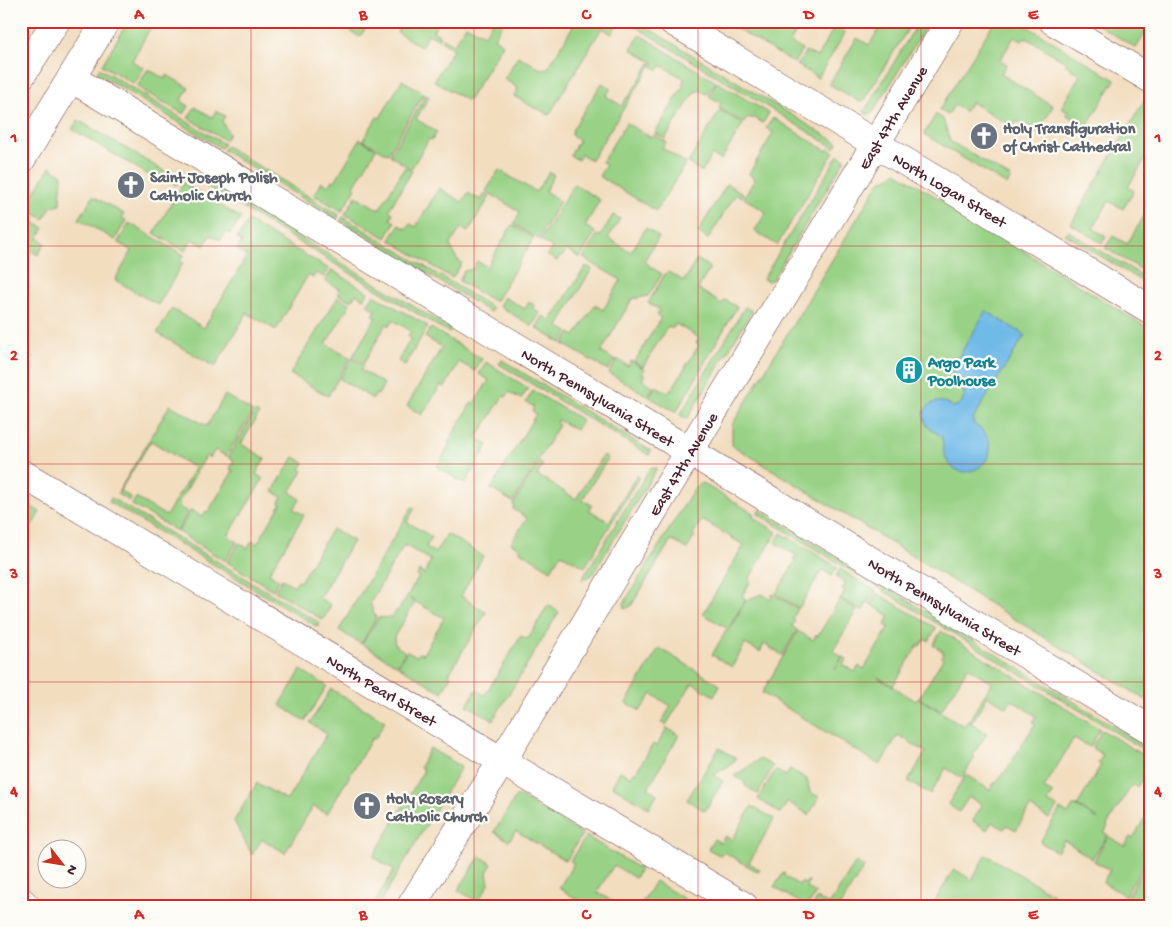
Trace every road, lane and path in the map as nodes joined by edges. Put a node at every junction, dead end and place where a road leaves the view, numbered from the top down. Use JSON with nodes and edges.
{"nodes":[{"id":1,"x":56,"y":21,"type":"edge"},
{"id":2,"x":106,"y":21,"type":"edge"},
{"id":3,"x":672,"y":21,"type":"edge"},
{"id":4,"x":950,"y":21,"type":"edge"},
{"id":5,"x":1053,"y":21,"type":"edge"},
{"id":6,"x":21,"y":76,"type":"edge"},
{"id":7,"x":71,"y":78,"type":"junction"},
{"id":8,"x":1151,"y":80,"type":"edge"},
{"id":9,"x":876,"y":144,"type":"junction"},
{"id":10,"x":21,"y":160,"type":"edge"},
{"id":11,"x":1151,"y":310,"type":"edge"},
{"id":12,"x":690,"y":452,"type":"junction"},
{"id":13,"x":21,"y":473,"type":"edge"},
{"id":14,"x":1151,"y":730,"type":"edge"},
{"id":15,"x":502,"y":761,"type":"junction"},
{"id":16,"x":21,"y":901,"type":"edge"},
{"id":17,"x":26,"y":906,"type":"edge"},
{"id":18,"x":411,"y":906,"type":"edge"},
{"id":19,"x":744,"y":906,"type":"edge"}],
"edges":[{"from":1,"to":6,"type":"main road"},
{"from":2,"to":7,"type":"main road"},
{"from":3,"to":9,"type":"main road","name":"North Logan Street"},
{"from":4,"to":9,"type":"main road","name":"East 47th Avenue"},
{"from":5,"to":8,"type":"main road"},
{"from":7,"to":10,"type":"main road"},
{"from":7,"to":12,"type":"main road","name":"North Pennsylvania Street"},
{"from":9,"to":11,"type":"main road","name":"North Logan Street"},
{"from":9,"to":12,"type":"main road","name":"East 47th Avenue"},
{"from":12,"to":14,"type":"main road","name":"North Pennsylvania Street"},
{"from":12,"to":15,"type":"main road","name":"East 47th Avenue"},
{"from":13,"to":15,"type":"main road","name":"North Pearl Street"},
{"from":15,"to":18,"type":"main road","name":"East 47th Avenue"},
{"from":15,"to":19,"type":"main road","name":"North Pearl Street"},
{"from":16,"to":17,"type":"main road"}]}
